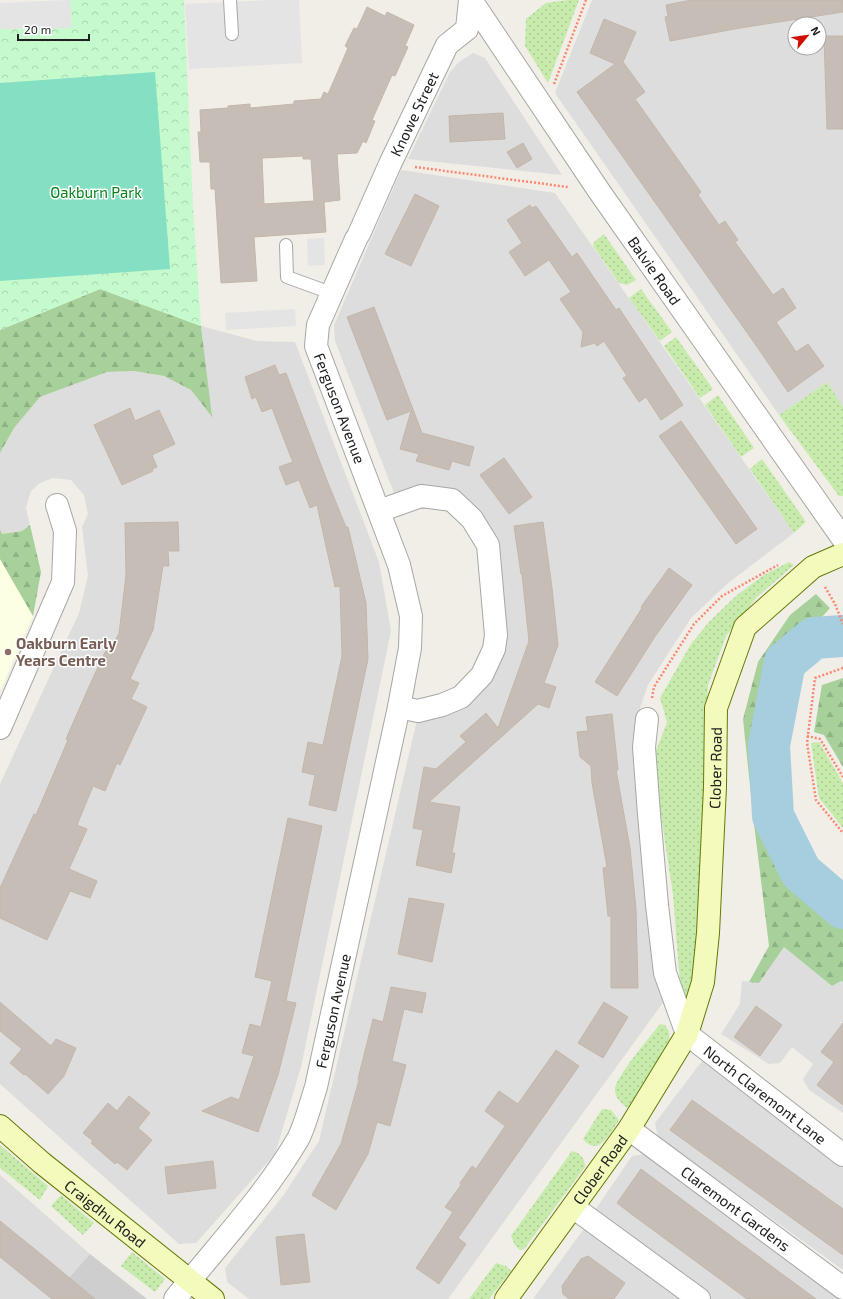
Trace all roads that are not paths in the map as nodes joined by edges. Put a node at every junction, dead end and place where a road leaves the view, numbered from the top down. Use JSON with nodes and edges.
{"nodes":[{"id":1,"x":230,"y":0,"type":"edge"},
{"id":2,"x":471,"y":0,"type":"edge"},
{"id":3,"x":232,"y":34,"type":"dead end"},
{"id":4,"x":357,"y":237,"type":"joint"},
{"id":5,"x":286,"y":245,"type":"dead end"},
{"id":6,"x":331,"y":293,"type":"junction"},
{"id":7,"x":57,"y":505,"type":"dead end"},
{"id":8,"x":378,"y":511,"type":"junction"},
{"id":9,"x":843,"y":538,"type":"edge"},
{"id":10,"x":843,"y":554,"type":"edge"},
{"id":11,"x":399,"y":707,"type":"junction"},
{"id":12,"x":647,"y":719,"type":"road end"},
{"id":13,"x":0,"y":728,"type":"edge"},
{"id":14,"x":687,"y":1034,"type":"junction"},
{"id":15,"x":0,"y":1126,"type":"edge"},
{"id":16,"x":629,"y":1129,"type":"junction"},
{"id":17,"x":843,"y":1155,"type":"edge"},
{"id":18,"x":574,"y":1207,"type":"junction"},
{"id":19,"x":190,"y":1281,"type":"junction"},
{"id":20,"x":843,"y":1288,"type":"edge"},
{"id":21,"x":175,"y":1299,"type":"edge"},
{"id":22,"x":213,"y":1299,"type":"edge"},
{"id":23,"x":506,"y":1299,"type":"edge"},
{"id":24,"x":699,"y":1299,"type":"edge"}],
"edges":[{"from":1,"to":3,"type":"lane"},
{"from":2,"to":4,"type":"street","name":"Knowe Street"},
{"from":2,"to":9,"type":"street","name":"Balvie Road"},
{"from":4,"to":6,"type":"street","name":"Ferguson Avenue"},
{"from":5,"to":6,"type":"lane"},
{"from":6,"to":8,"type":"street","name":"Ferguson Avenue"},
{"from":7,"to":13,"type":"street"},
{"from":8,"to":11,"type":"street","name":"Ferguson Avenue"},
{"from":8,"to":11,"type":"street"},
{"from":10,"to":14,"type":"street","name":"Clober Road"},
{"from":11,"to":19,"type":"street","name":"Ferguson Avenue"},
{"from":12,"to":14,"type":"street"},
{"from":14,"to":16,"type":"street","name":"Clober Road"},
{"from":14,"to":17,"type":"street","name":"North Claremont Lane"},
{"from":15,"to":19,"type":"street","name":"Craigdhu Road"},
{"from":16,"to":18,"type":"street","name":"Clober Road"},
{"from":16,"to":20,"type":"street","name":"Claremont Gardens"},
{"from":18,"to":23,"type":"street","name":"Clober Road"},
{"from":18,"to":24,"type":"street"},
{"from":19,"to":21,"type":"street","name":"Ferguson Avenue"},
{"from":19,"to":22,"type":"street","name":"Craigdhu Road"}]}
